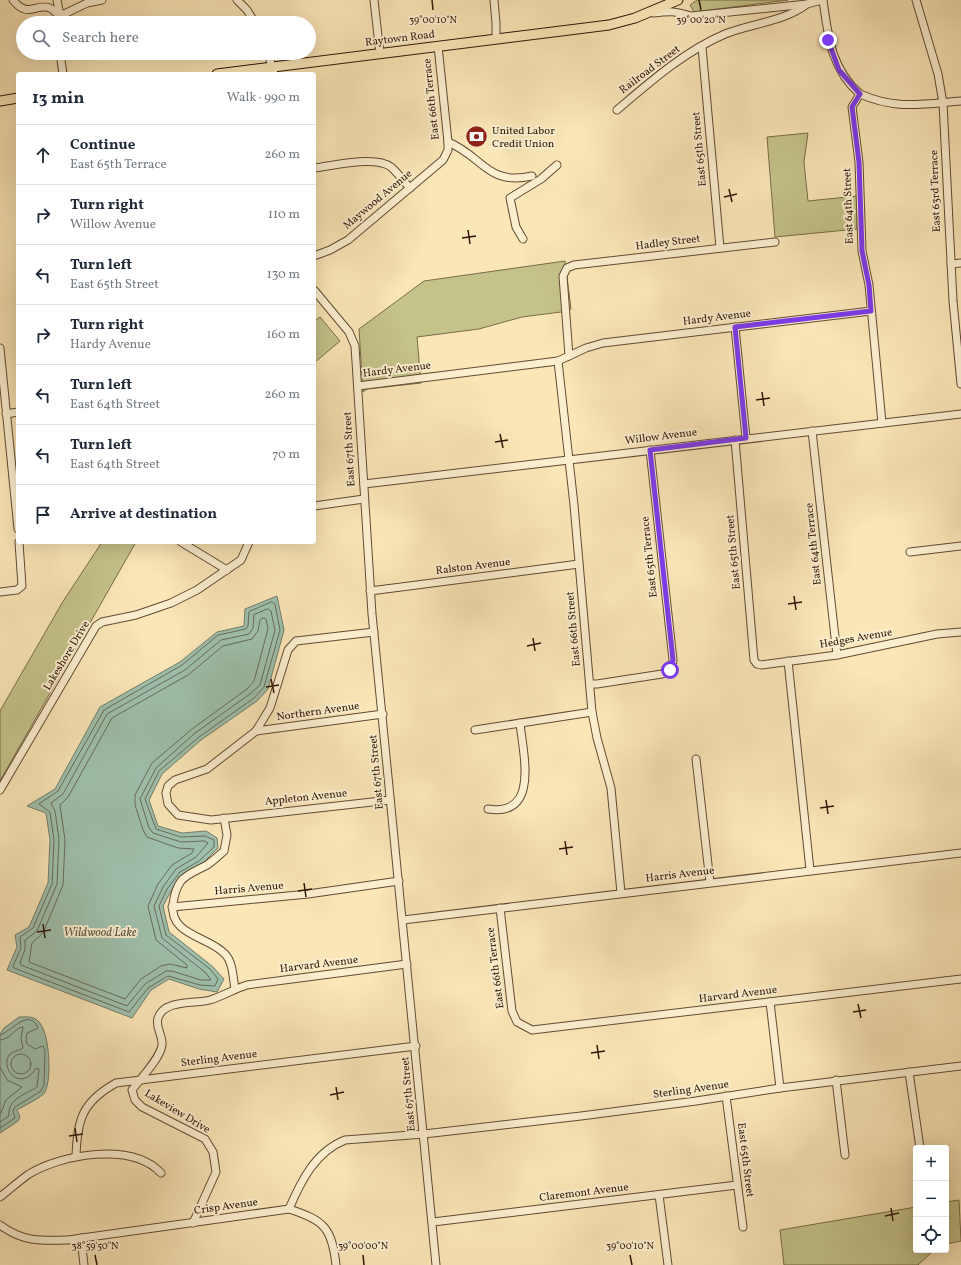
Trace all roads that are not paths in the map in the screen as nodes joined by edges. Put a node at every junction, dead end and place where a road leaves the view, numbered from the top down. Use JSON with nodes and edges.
{"nodes":[{"id":1,"x":13,"y":0,"type":"edge"},
{"id":2,"x":57,"y":0,"type":"edge"},
{"id":3,"x":102,"y":0,"type":"edge"},
{"id":4,"x":237,"y":0,"type":"edge"},
{"id":5,"x":374,"y":0,"type":"edge"},
{"id":6,"x":494,"y":0,"type":"edge"},
{"id":7,"x":678,"y":0,"type":"edge"},
{"id":8,"x":822,"y":0,"type":"edge"},
{"id":9,"x":916,"y":0,"type":"edge"},
{"id":10,"x":807,"y":4,"type":"junction"},
{"id":11,"x":647,"y":14,"type":"junction"},
{"id":12,"x":56,"y":16,"type":"edge"},
{"id":13,"x":59,"y":16,"type":"edge"},
{"id":14,"x":66,"y":16,"type":"edge"},
{"id":15,"x":251,"y":16,"type":"edge"},
{"id":16,"x":496,"y":39,"type":"junction"},
{"id":17,"x":438,"y":46,"type":"junction"},
{"id":18,"x":702,"y":47,"type":"junction"},
{"id":19,"x":380,"y":54,"type":"junction"},
{"id":20,"x":61,"y":60,"type":"edge"},
{"id":21,"x":270,"y":60,"type":"edge"},
{"id":22,"x":274,"y":71,"type":"edge"},
{"id":23,"x":63,"y":72,"type":"edge"},
{"id":24,"x":255,"y":72,"type":"edge"},
{"id":25,"x":860,"y":94,"type":"junction"},
{"id":26,"x":16,"y":98,"type":"edge"},
{"id":27,"x":0,"y":101,"type":"edge"},
{"id":28,"x":961,"y":101,"type":"edge"},
{"id":29,"x":943,"y":103,"type":"junction"},
{"id":30,"x":617,"y":110,"type":"dead end"},
{"id":31,"x":448,"y":142,"type":"junction"},
{"id":32,"x":448,"y":150,"type":"joint"},
{"id":33,"x":557,"y":165,"type":"dead end"},
{"id":34,"x":316,"y":168,"type":"edge"},
{"id":35,"x":532,"y":176,"type":"dead end"},
{"id":36,"x":410,"y":188,"type":"junction"},
{"id":37,"x":522,"y":239,"type":"dead end"},
{"id":38,"x":776,"y":242,"type":"dead end"},
{"id":39,"x":720,"y":248,"type":"junction"},
{"id":40,"x":316,"y":255,"type":"edge"},
{"id":41,"x":961,"y":263,"type":"edge"},
{"id":42,"x":951,"y":264,"type":"junction"},
{"id":43,"x":316,"y":292,"type":"edge"},
{"id":44,"x":871,"y":311,"type":"junction"},
{"id":45,"x":735,"y":327,"type":"junction"},
{"id":46,"x":0,"y":348,"type":"edge"},
{"id":47,"x":569,"y":356,"type":"junction"},
{"id":48,"x":558,"y":361,"type":"junction"},
{"id":49,"x":961,"y":384,"type":"edge"},
{"id":50,"x":358,"y":386,"type":"junction"},
{"id":51,"x":16,"y":412,"type":"edge"},
{"id":52,"x":6,"y":414,"type":"junction"},
{"id":53,"x":961,"y":414,"type":"edge"},
{"id":54,"x":882,"y":423,"type":"junction"},
{"id":55,"x":812,"y":431,"type":"junction"},
{"id":56,"x":746,"y":438,"type":"junction"},
{"id":57,"x":735,"y":440,"type":"junction"},
{"id":58,"x":650,"y":450,"type":"junction"},
{"id":59,"x":568,"y":459,"type":"junction"},
{"id":60,"x":364,"y":484,"type":"junction"},
{"id":61,"x":364,"y":499,"type":"junction"},
{"id":62,"x":316,"y":506,"type":"edge"},
{"id":63,"x":16,"y":510,"type":"edge"},
{"id":64,"x":19,"y":544,"type":"edge"},
{"id":65,"x":184,"y":544,"type":"edge"},
{"id":66,"x":248,"y":544,"type":"edge"},
{"id":67,"x":961,"y":546,"type":"edge"},
{"id":68,"x":910,"y":552,"type":"dead end"},
{"id":69,"x":579,"y":564,"type":"junction"},
{"id":70,"x":227,"y":570,"type":"junction"},
{"id":71,"x":370,"y":591,"type":"junction"},
{"id":72,"x":0,"y":592,"type":"edge"},
{"id":73,"x":374,"y":632,"type":"junction"},
{"id":74,"x":961,"y":632,"type":"edge"},
{"id":75,"x":837,"y":655,"type":"junction"},
{"id":76,"x":756,"y":661,"type":"joint"},
{"id":77,"x":788,"y":661,"type":"junction"},
{"id":78,"x":590,"y":684,"type":"junction"},
{"id":79,"x":592,"y":712,"type":"junction"},
{"id":80,"x":383,"y":714,"type":"junction"},
{"id":81,"x":520,"y":724,"type":"junction"},
{"id":82,"x":475,"y":730,"type":"dead end"},
{"id":83,"x":256,"y":731,"type":"junction"},
{"id":84,"x":696,"y":759,"type":"dead end"},
{"id":85,"x":0,"y":790,"type":"edge"},
{"id":86,"x":390,"y":800,"type":"junction"},
{"id":87,"x":488,"y":809,"type":"dead end"},
{"id":88,"x":224,"y":818,"type":"junction"},
{"id":89,"x":961,"y":853,"type":"edge"},
{"id":90,"x":810,"y":870,"type":"junction"},
{"id":91,"x":399,"y":882,"type":"junction"},
{"id":92,"x":710,"y":882,"type":"junction"},
{"id":93,"x":621,"y":893,"type":"junction"},
{"id":94,"x":172,"y":907,"type":"junction"},
{"id":95,"x":500,"y":908,"type":"junction"},
{"id":96,"x":403,"y":920,"type":"junction"},
{"id":97,"x":407,"y":964,"type":"junction"},
{"id":98,"x":961,"y":979,"type":"edge"},
{"id":99,"x":235,"y":989,"type":"junction"},
{"id":100,"x":770,"y":1002,"type":"junction"},
{"id":101,"x":519,"y":1024,"type":"joint"},
{"id":102,"x":416,"y":1046,"type":"junction"},
{"id":103,"x":961,"y":1066,"type":"edge"},
{"id":104,"x":908,"y":1072,"type":"junction"},
{"id":105,"x":141,"y":1079,"type":"junction"},
{"id":106,"x":836,"y":1080,"type":"junction"},
{"id":107,"x":780,"y":1088,"type":"junction"},
{"id":108,"x":726,"y":1096,"type":"junction"},
{"id":109,"x":424,"y":1134,"type":"junction"},
{"id":110,"x":920,"y":1145,"type":"edge"},
{"id":111,"x":845,"y":1155,"type":"dead end"},
{"id":112,"x":76,"y":1157,"type":"junction"},
{"id":113,"x":161,"y":1173,"type":"dead end"},
{"id":114,"x":737,"y":1185,"type":"junction"},
{"id":115,"x":659,"y":1195,"type":"junction"},
{"id":116,"x":0,"y":1197,"type":"edge"},
{"id":117,"x":289,"y":1209,"type":"junction"},
{"id":118,"x":193,"y":1222,"type":"junction"},
{"id":119,"x":433,"y":1222,"type":"junction"},
{"id":120,"x":0,"y":1225,"type":"edge"},
{"id":121,"x":743,"y":1227,"type":"dead end"},
{"id":122,"x":81,"y":1238,"type":"junction"},
{"id":123,"x":84,"y":1265,"type":"edge"},
{"id":124,"x":336,"y":1265,"type":"edge"},
{"id":125,"x":436,"y":1265,"type":"edge"},
{"id":126,"x":668,"y":1265,"type":"edge"}],
"edges":[{"from":1,"to":12,"type":"street"},
{"from":2,"to":13,"type":"street"},
{"from":3,"to":14,"type":"street"},
{"from":4,"to":15,"type":"street"},
{"from":5,"to":19,"type":"street"},
{"from":6,"to":16,"type":"street"},
{"from":7,"to":11,"type":"main road","name":"Raytown Road"},
{"from":8,"to":10,"type":"street"},
{"from":8,"to":25,"type":"street"},
{"from":9,"to":29,"type":"street","name":"East 63rd Terrace"},
{"from":10,"to":11,"type":"street"},
{"from":10,"to":18,"type":"street","name":"Railroad Street"},
{"from":11,"to":16,"type":"main road","name":"Raytown Road"},
{"from":16,"to":17,"type":"main road","name":"Raytown Road"},
{"from":17,"to":19,"type":"main road","name":"Raytown Road"},
{"from":17,"to":31,"type":"street","name":"East 66th Terrace"},
{"from":18,"to":30,"type":"street","name":"Railroad Street"},
{"from":18,"to":39,"type":"street","name":"East 65th Street"},
{"from":19,"to":22,"type":"main road","name":"Raytown Road"},
{"from":20,"to":23,"type":"street"},
{"from":21,"to":22,"type":"street"},
{"from":22,"to":24,"type":"main road","name":"Raytown Road"},
{"from":25,"to":29,"type":"street"},
{"from":25,"to":44,"type":"street","name":"East 64th Street"},
{"from":26,"to":27,"type":"main road"},
{"from":28,"to":29,"type":"street"},
{"from":29,"to":42,"type":"street","name":"East 63rd Terrace"},
{"from":31,"to":32,"type":"street","name":"East 66th Terrace"},
{"from":31,"to":35,"type":"street"},
{"from":32,"to":36,"type":"street","name":"Maywood Avenue"},
{"from":33,"to":37,"type":"street"},
{"from":34,"to":36,"type":"street"},
{"from":36,"to":40,"type":"street","name":"Maywood Avenue"},
{"from":38,"to":39,"type":"street","name":"Hadley Street"},
{"from":39,"to":47,"type":"street","name":"Hadley Street"},
{"from":41,"to":42,"type":"street"},
{"from":42,"to":49,"type":"street","name":"East 63rd Terrace"},
{"from":43,"to":50,"type":"street","name":"East 67th Street"},
{"from":44,"to":45,"type":"street","name":"Hardy Avenue"},
{"from":44,"to":54,"type":"street","name":"East 64th Street"},
{"from":45,"to":47,"type":"street","name":"Hardy Avenue"},
{"from":45,"to":56,"type":"street"},
{"from":46,"to":52,"type":"street"},
{"from":47,"to":48,"type":"street","name":"Hardy Avenue"},
{"from":48,"to":50,"type":"street","name":"Hardy Avenue"},
{"from":48,"to":59,"type":"street","name":"East 66th Street"},
{"from":50,"to":60,"type":"street","name":"East 67th Street"},
{"from":51,"to":52,"type":"street"},
{"from":52,"to":63,"type":"street"},
{"from":53,"to":54,"type":"street","name":"Willow Avenue"},
{"from":54,"to":55,"type":"street","name":"Willow Avenue"},
{"from":55,"to":56,"type":"street","name":"Willow Avenue"},
{"from":55,"to":75,"type":"street","name":"East 64th Terrace"},
{"from":56,"to":57,"type":"street","name":"Willow Avenue"},
{"from":57,"to":58,"type":"street","name":"Willow Avenue"},
{"from":57,"to":76,"type":"street","name":"East 65th Street"},
{"from":58,"to":59,"type":"street","name":"Willow Avenue"},
{"from":58,"to":78,"type":"street","name":"East 65th Terrace"},
{"from":59,"to":60,"type":"street","name":"Willow Avenue"},
{"from":59,"to":69,"type":"street","name":"East 66th Street"},
{"from":60,"to":61,"type":"street","name":"East 67th Street"},
{"from":61,"to":62,"type":"street"},
{"from":61,"to":71,"type":"street","name":"East 67th Street"},
{"from":64,"to":72,"type":"street"},
{"from":65,"to":70,"type":"street"},
{"from":66,"to":70,"type":"street","name":"Lakeshore Drive"},
{"from":67,"to":68,"type":"street"},
{"from":69,"to":71,"type":"street","name":"Ralston Avenue"},
{"from":69,"to":78,"type":"street","name":"East 66th Street"},
{"from":70,"to":85,"type":"street","name":"Lakeshore Drive"},
{"from":71,"to":73,"type":"street","name":"East 67th Street"},
{"from":73,"to":80,"type":"street","name":"East 67th Street"},
{"from":73,"to":83,"type":"street"},
{"from":74,"to":75,"type":"street","name":"Hedges Avenue"},
{"from":75,"to":77,"type":"street","name":"Hedges Avenue"},
{"from":76,"to":77,"type":"street","name":"Hedges Avenue"},
{"from":77,"to":90,"type":"street"},
{"from":78,"to":79,"type":"street","name":"East 66th Street"},
{"from":79,"to":81,"type":"street"},
{"from":79,"to":93,"type":"street","name":"East 66th Street"},
{"from":80,"to":83,"type":"street","name":"Northern Avenue"},
{"from":80,"to":86,"type":"street","name":"East 67th Street"},
{"from":81,"to":82,"type":"street"},
{"from":81,"to":87,"type":"street"},
{"from":83,"to":88,"type":"street"},
{"from":84,"to":92,"type":"street"},
{"from":86,"to":88,"type":"street","name":"Appleton Avenue"},
{"from":86,"to":91,"type":"street","name":"East 67th Street"},
{"from":88,"to":94,"type":"street"},
{"from":89,"to":90,"type":"street","name":"Harris Avenue"},
{"from":90,"to":92,"type":"street","name":"Harris Avenue"},
{"from":91,"to":94,"type":"street","name":"Harris Avenue"},
{"from":91,"to":96,"type":"street","name":"East 67th Street"},
{"from":92,"to":93,"type":"street","name":"Harris Avenue"},
{"from":93,"to":95,"type":"street","name":"Harris Avenue"},
{"from":94,"to":99,"type":"street"},
{"from":95,"to":96,"type":"street","name":"Harris Avenue"},
{"from":95,"to":101,"type":"street","name":"East 66th Terrace"},
{"from":96,"to":97,"type":"street","name":"East 67th Street"},
{"from":97,"to":99,"type":"street","name":"Harvard Avenue"},
{"from":97,"to":102,"type":"street","name":"East 67th Street"},
{"from":98,"to":100,"type":"street","name":"Harvard Avenue"},
{"from":99,"to":105,"type":"street","name":"Lakeview Drive"},
{"from":100,"to":101,"type":"street","name":"Harvard Avenue"},
{"from":100,"to":107,"type":"street"},
{"from":102,"to":105,"type":"street","name":"Sterling Avenue"},
{"from":102,"to":109,"type":"street","name":"East 67th Street"},
{"from":103,"to":104,"type":"street","name":"Sterling Avenue"},
{"from":104,"to":106,"type":"street","name":"Sterling Avenue"},
{"from":104,"to":110,"type":"street"},
{"from":105,"to":112,"type":"street","name":"Sterling Avenue"},
{"from":105,"to":118,"type":"street","name":"Lakeview Drive"},
{"from":106,"to":107,"type":"street","name":"Sterling Avenue"},
{"from":106,"to":111,"type":"street"},
{"from":107,"to":108,"type":"street","name":"Sterling Avenue"},
{"from":108,"to":109,"type":"street","name":"Sterling Avenue"},
{"from":108,"to":114,"type":"street","name":"East 65th Street"},
{"from":109,"to":117,"type":"street"},
{"from":109,"to":119,"type":"street","name":"East 67th Street"},
{"from":112,"to":113,"type":"street"},
{"from":112,"to":116,"type":"street"},
{"from":114,"to":115,"type":"street","name":"Claremont Avenue"},
{"from":114,"to":121,"type":"street","name":"East 65th Street"},
{"from":115,"to":119,"type":"street","name":"Claremont Avenue"},
{"from":115,"to":126,"type":"street"},
{"from":117,"to":118,"type":"street","name":"Crisp Avenue"},
{"from":117,"to":124,"type":"street"},
{"from":118,"to":122,"type":"street","name":"Crisp Avenue"},
{"from":119,"to":125,"type":"street","name":"East 67th Street"},
{"from":120,"to":122,"type":"street","name":"Crisp Avenue"},
{"from":122,"to":123,"type":"street"}]}
